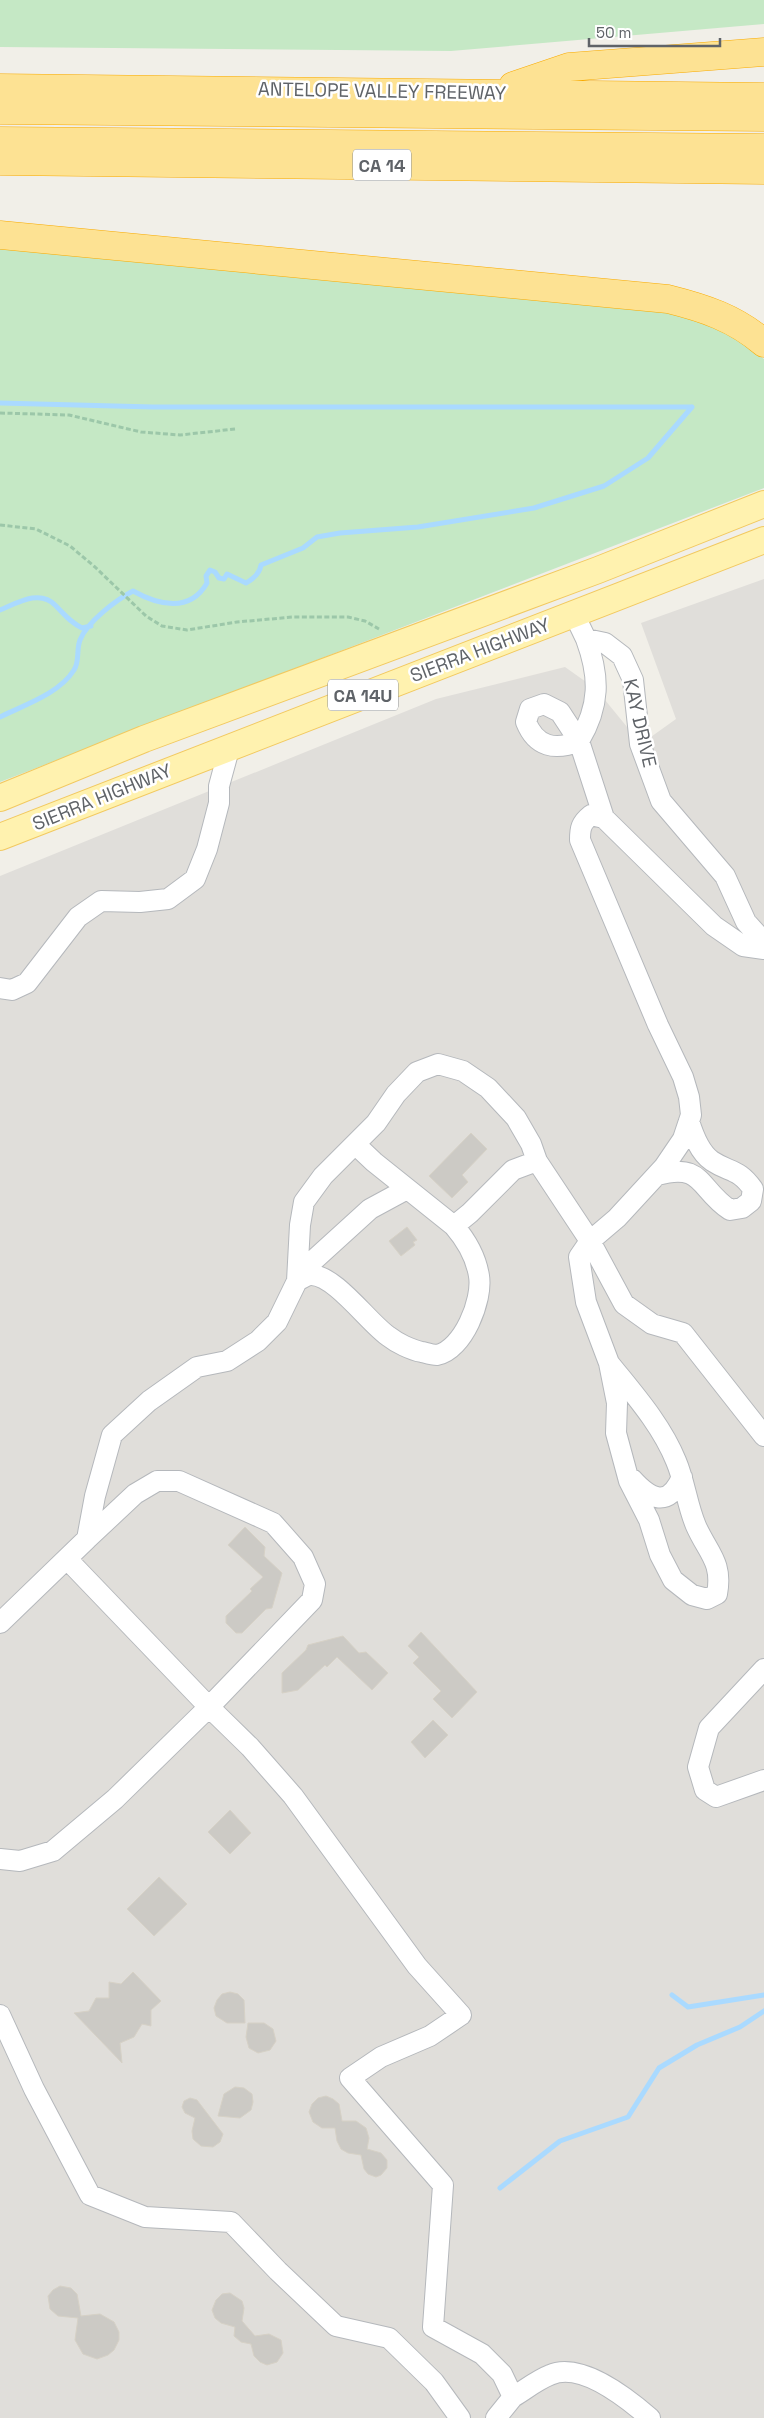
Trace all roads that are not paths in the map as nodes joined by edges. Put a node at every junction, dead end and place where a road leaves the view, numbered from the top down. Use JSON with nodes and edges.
{"nodes":[{"id":1,"x":764,"y":52,"type":"edge"},
{"id":2,"x":0,"y":88,"type":"edge"},
{"id":3,"x":493,"y":92,"type":"junction"},
{"id":4,"x":764,"y":96,"type":"edge"},
{"id":5,"x":0,"y":110,"type":"edge"},
{"id":6,"x":764,"y":116,"type":"edge"},
{"id":7,"x":0,"y":141,"type":"edge"},
{"id":8,"x":764,"y":148,"type":"edge"},
{"id":9,"x":0,"y":161,"type":"edge"},
{"id":10,"x":764,"y":170,"type":"edge"},
{"id":11,"x":0,"y":234,"type":"edge"},
{"id":12,"x":764,"y":343,"type":"edge"},
{"id":13,"x":764,"y":504,"type":"edge"},
{"id":14,"x":764,"y":540,"type":"edge"},
{"id":15,"x":574,"y":614,"type":"junction"},
{"id":16,"x":586,"y":639,"type":"junction"},
{"id":17,"x":217,"y":712,"type":"junction"},
{"id":18,"x":229,"y":749,"type":"junction"},
{"id":19,"x":0,"y":798,"type":"edge"},
{"id":20,"x":604,"y":818,"type":"junction"},
{"id":21,"x":0,"y":838,"type":"edge"},
{"id":22,"x":764,"y":942,"type":"edge"},
{"id":23,"x":764,"y":949,"type":"edge"},
{"id":24,"x":0,"y":988,"type":"edge"},
{"id":25,"x":689,"y":1121,"type":"junction"},
{"id":26,"x":355,"y":1144,"type":"junction"},
{"id":27,"x":537,"y":1161,"type":"junction"},
{"id":28,"x":657,"y":1175,"type":"junction"},
{"id":29,"x":407,"y":1189,"type":"junction"},
{"id":30,"x":454,"y":1226,"type":"junction"},
{"id":31,"x":590,"y":1241,"type":"junction"},
{"id":32,"x":297,"y":1281,"type":"junction"},
{"id":33,"x":608,"y":1362,"type":"junction"},
{"id":34,"x":764,"y":1436,"type":"edge"},
{"id":35,"x":627,"y":1474,"type":"junction"},
{"id":36,"x":682,"y":1477,"type":"junction"},
{"id":37,"x":87,"y":1539,"type":"junction"},
{"id":38,"x":67,"y":1558,"type":"junction"},
{"id":39,"x":0,"y":1623,"type":"edge"},
{"id":40,"x":764,"y":1669,"type":"edge"},
{"id":41,"x":208,"y":1707,"type":"junction"},
{"id":42,"x":764,"y":1780,"type":"edge"},
{"id":43,"x":0,"y":1859,"type":"edge"},
{"id":44,"x":0,"y":2016,"type":"edge"},
{"id":45,"x":513,"y":2397,"type":"junction"},
{"id":46,"x":460,"y":2418,"type":"edge"},
{"id":47,"x":496,"y":2418,"type":"edge"},
{"id":48,"x":650,"y":2418,"type":"edge"}],
"edges":[{"from":1,"to":3,"type":"highway"},
{"from":2,"to":3,"type":"highway","name":"ANTELOPE VALLEY FREEWAY"},
{"from":3,"to":4,"type":"highway","name":"ANTELOPE VALLEY FREEWAY"},
{"from":5,"to":6,"type":"highway"},
{"from":7,"to":8,"type":"highway"},
{"from":9,"to":10,"type":"highway","number":"CA 14"},
{"from":11,"to":12,"type":"highway"},
{"from":13,"to":17,"type":"main road","name":"SIERRA HIGHWAY","number":"CA 14U"},
{"from":14,"to":15,"type":"main road","name":"SIERRA HIGHWAY","number":"CA 14U"},
{"from":15,"to":16,"type":"street"},
{"from":15,"to":18,"type":"main road","name":"SIERRA HIGHWAY","number":"CA 14U"},
{"from":16,"to":20,"type":"street"},
{"from":16,"to":22,"type":"street","name":"KAY DRIVE"},
{"from":17,"to":18,"type":"main road"},
{"from":17,"to":19,"type":"main road","name":"SIERRA HIGHWAY","number":"CA 14U"},
{"from":18,"to":21,"type":"main road","name":"SIERRA HIGHWAY","number":"CA 14U"},
{"from":18,"to":24,"type":"street"},
{"from":20,"to":23,"type":"street"},
{"from":20,"to":25,"type":"street"},
{"from":25,"to":28,"type":"street"},
{"from":25,"to":28,"type":"street"},
{"from":26,"to":27,"type":"street"},
{"from":26,"to":29,"type":"street"},
{"from":26,"to":32,"type":"street"},
{"from":27,"to":30,"type":"street"},
{"from":27,"to":31,"type":"street"},
{"from":28,"to":31,"type":"street"},
{"from":29,"to":30,"type":"street"},
{"from":29,"to":32,"type":"street"},
{"from":30,"to":32,"type":"street"},
{"from":31,"to":33,"type":"street"},
{"from":31,"to":34,"type":"street"},
{"from":32,"to":37,"type":"street"},
{"from":33,"to":35,"type":"street"},
{"from":33,"to":36,"type":"street"},
{"from":35,"to":36,"type":"street"},
{"from":35,"to":36,"type":"street"},
{"from":37,"to":38,"type":"street"},
{"from":37,"to":41,"type":"street"},
{"from":38,"to":39,"type":"street"},
{"from":38,"to":41,"type":"street"},
{"from":40,"to":42,"type":"street"},
{"from":41,"to":43,"type":"street"},
{"from":41,"to":45,"type":"street"},
{"from":44,"to":46,"type":"street"},
{"from":45,"to":47,"type":"street"},
{"from":45,"to":48,"type":"street"}]}
